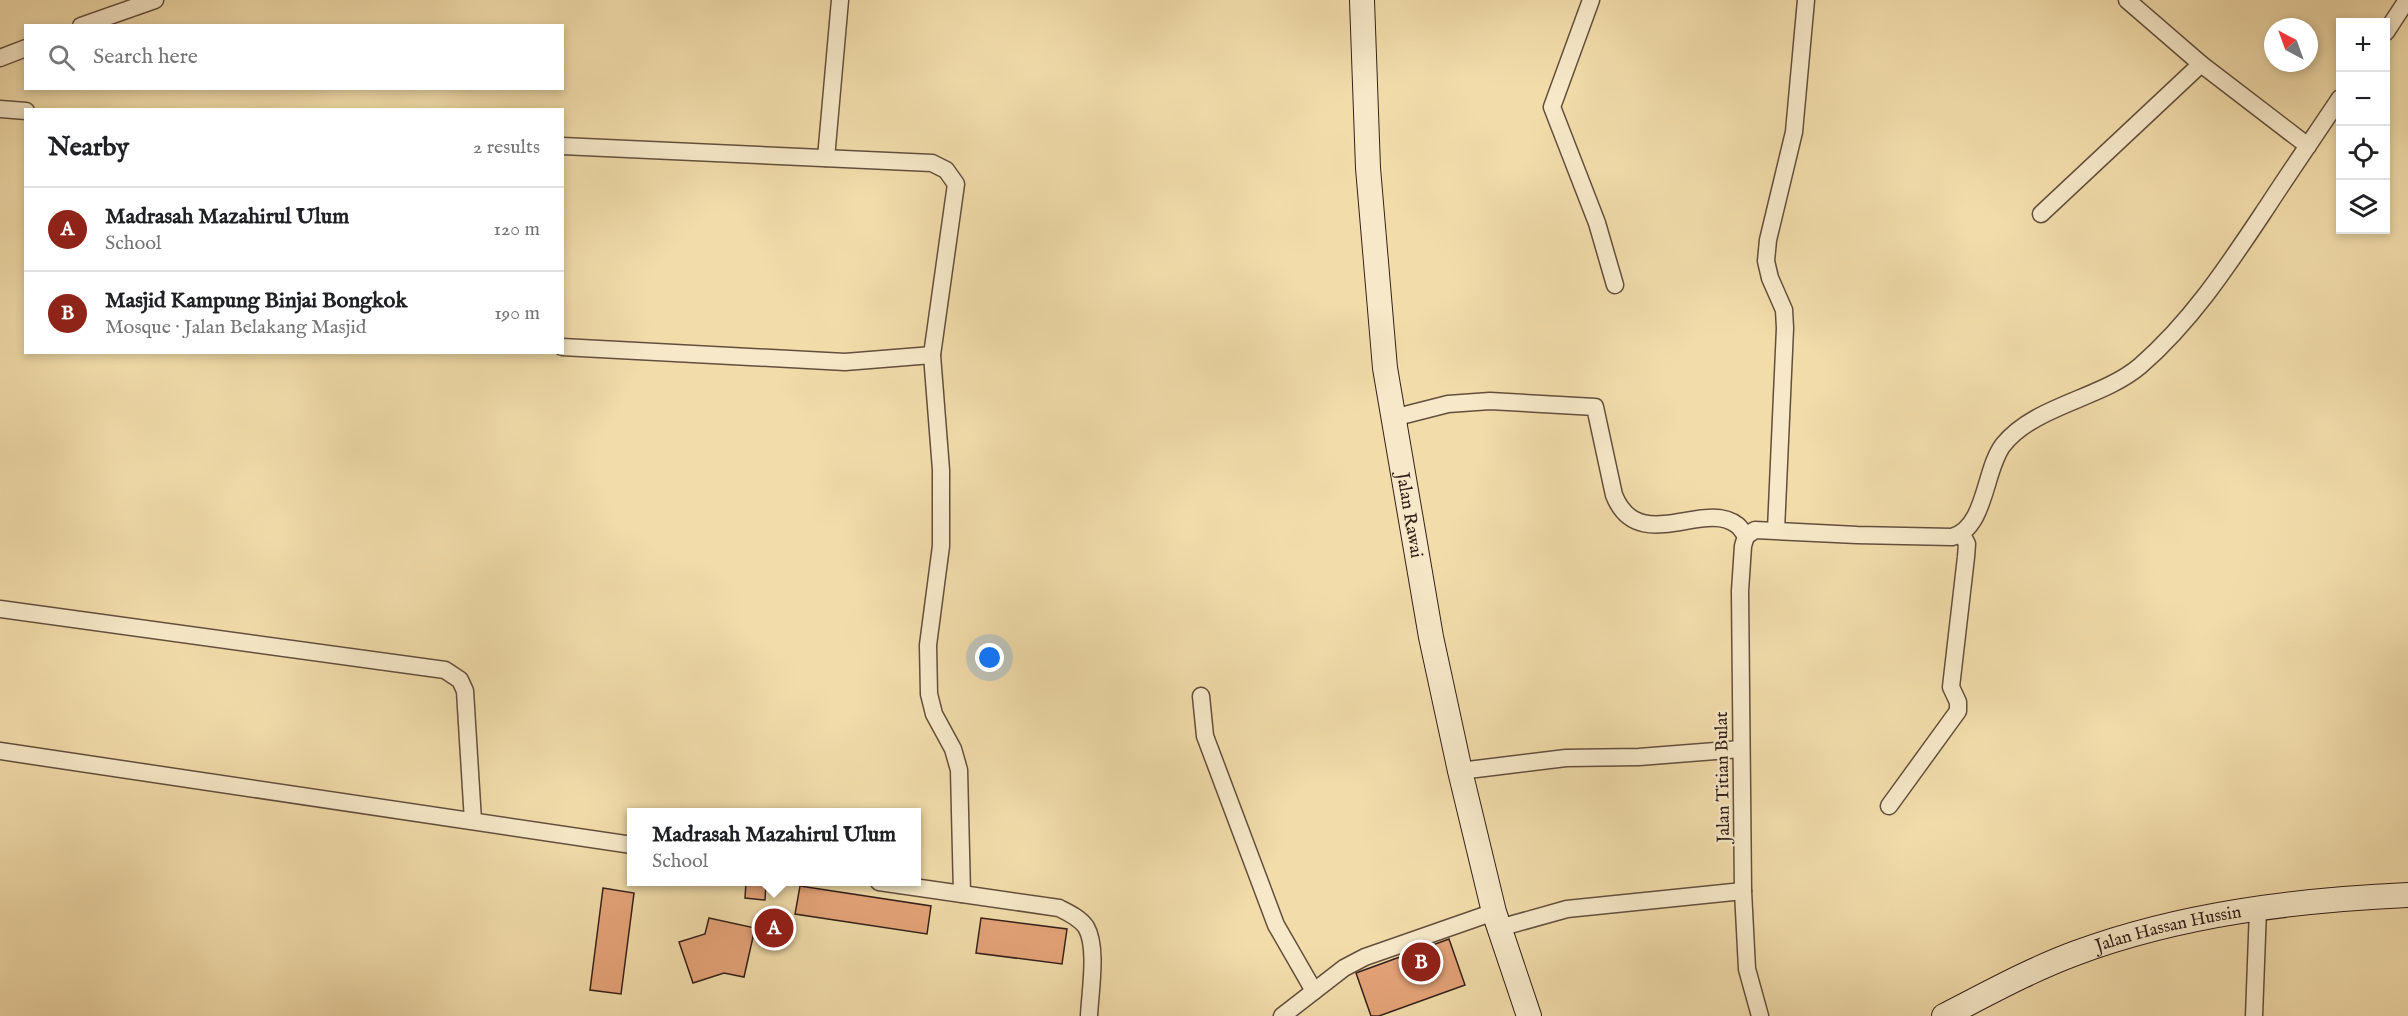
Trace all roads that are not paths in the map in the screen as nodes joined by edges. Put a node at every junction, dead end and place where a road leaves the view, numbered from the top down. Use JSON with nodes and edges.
{"nodes":[{"id":1,"x":155,"y":0,"type":"edge"},
{"id":2,"x":840,"y":0,"type":"edge"},
{"id":3,"x":1362,"y":0,"type":"edge"},
{"id":4,"x":1590,"y":0,"type":"edge"},
{"id":5,"x":1806,"y":0,"type":"edge"},
{"id":6,"x":2127,"y":0,"type":"edge"},
{"id":7,"x":2407,"y":0,"type":"edge"},
{"id":8,"x":87,"y":24,"type":"edge"},
{"id":9,"x":2390,"y":25,"type":"edge"},
{"id":10,"x":24,"y":49,"type":"edge"},
{"id":11,"x":0,"y":58,"type":"edge"},
{"id":12,"x":2201,"y":64,"type":"junction"},
{"id":13,"x":2336,"y":104,"type":"edge"},
{"id":14,"x":0,"y":109,"type":"edge"},
{"id":15,"x":24,"y":111,"type":"edge"},
{"id":16,"x":564,"y":146,"type":"edge"},
{"id":17,"x":2308,"y":146,"type":"junction"},
{"id":18,"x":826,"y":158,"type":"junction"},
{"id":19,"x":2041,"y":214,"type":"dead end"},
{"id":20,"x":1616,"y":285,"type":"dead end"},
{"id":21,"x":564,"y":347,"type":"edge"},
{"id":22,"x":932,"y":355,"type":"junction"},
{"id":23,"x":1394,"y":418,"type":"junction"},
{"id":24,"x":1776,"y":530,"type":"junction"},
{"id":25,"x":1962,"y":534,"type":"junction"},
{"id":26,"x":1746,"y":536,"type":"junction"},
{"id":27,"x":0,"y":609,"type":"edge"},
{"id":28,"x":1201,"y":696,"type":"dead end"},
{"id":29,"x":1742,"y":749,"type":"junction"},
{"id":30,"x":0,"y":751,"type":"edge"},
{"id":31,"x":1460,"y":771,"type":"junction"},
{"id":32,"x":1889,"y":806,"type":"dead end"},
{"id":33,"x":473,"y":821,"type":"junction"},
{"id":34,"x":627,"y":844,"type":"edge"},
{"id":35,"x":907,"y":886,"type":"edge"},
{"id":36,"x":1743,"y":891,"type":"junction"},
{"id":37,"x":962,"y":894,"type":"junction"},
{"id":38,"x":2408,"y":895,"type":"edge"},
{"id":39,"x":2258,"y":909,"type":"junction"},
{"id":40,"x":1497,"y":920,"type":"junction"},
{"id":41,"x":1314,"y":991,"type":"junction"},
{"id":42,"x":1089,"y":1016,"type":"edge"},
{"id":43,"x":1282,"y":1016,"type":"edge"},
{"id":44,"x":1529,"y":1016,"type":"edge"},
{"id":45,"x":1760,"y":1016,"type":"edge"},
{"id":46,"x":1944,"y":1016,"type":"edge"},
{"id":47,"x":2254,"y":1016,"type":"edge"}],
"edges":[{"from":1,"to":8,"type":"street"},
{"from":2,"to":18,"type":"street"},
{"from":3,"to":23,"type":"main road","name":"Jalan Rawai"},
{"from":4,"to":20,"type":"street"},
{"from":5,"to":24,"type":"street"},
{"from":6,"to":12,"type":"street"},
{"from":7,"to":9,"type":"street"},
{"from":10,"to":11,"type":"street"},
{"from":12,"to":17,"type":"street"},
{"from":12,"to":19,"type":"street"},
{"from":13,"to":17,"type":"street"},
{"from":14,"to":15,"type":"street"},
{"from":16,"to":18,"type":"street"},
{"from":17,"to":25,"type":"street"},
{"from":18,"to":22,"type":"street"},
{"from":21,"to":22,"type":"street"},
{"from":22,"to":37,"type":"street"},
{"from":23,"to":26,"type":"street"},
{"from":23,"to":31,"type":"main road","name":"Jalan Rawai"},
{"from":24,"to":25,"type":"street"},
{"from":24,"to":26,"type":"street"},
{"from":25,"to":32,"type":"street"},
{"from":26,"to":29,"type":"street","name":"Jalan Titian Bulat"},
{"from":27,"to":33,"type":"street"},
{"from":28,"to":41,"type":"street"},
{"from":29,"to":31,"type":"street"},
{"from":29,"to":36,"type":"street","name":"Jalan Titian Bulat"},
{"from":30,"to":33,"type":"street"},
{"from":31,"to":40,"type":"main road","name":"Jalan Rawai"},
{"from":33,"to":34,"type":"street"},
{"from":35,"to":37,"type":"street"},
{"from":36,"to":40,"type":"street"},
{"from":36,"to":45,"type":"street","name":"Jalan Titian Bulat"},
{"from":37,"to":42,"type":"street"},
{"from":38,"to":39,"type":"main road","name":"Jalan Hassan Hussin"},
{"from":39,"to":46,"type":"main road","name":"Jalan Hassan Hussin"},
{"from":39,"to":47,"type":"street"},
{"from":40,"to":41,"type":"street"},
{"from":40,"to":44,"type":"main road","name":"Jalan Rawai"},
{"from":41,"to":43,"type":"street"}]}
